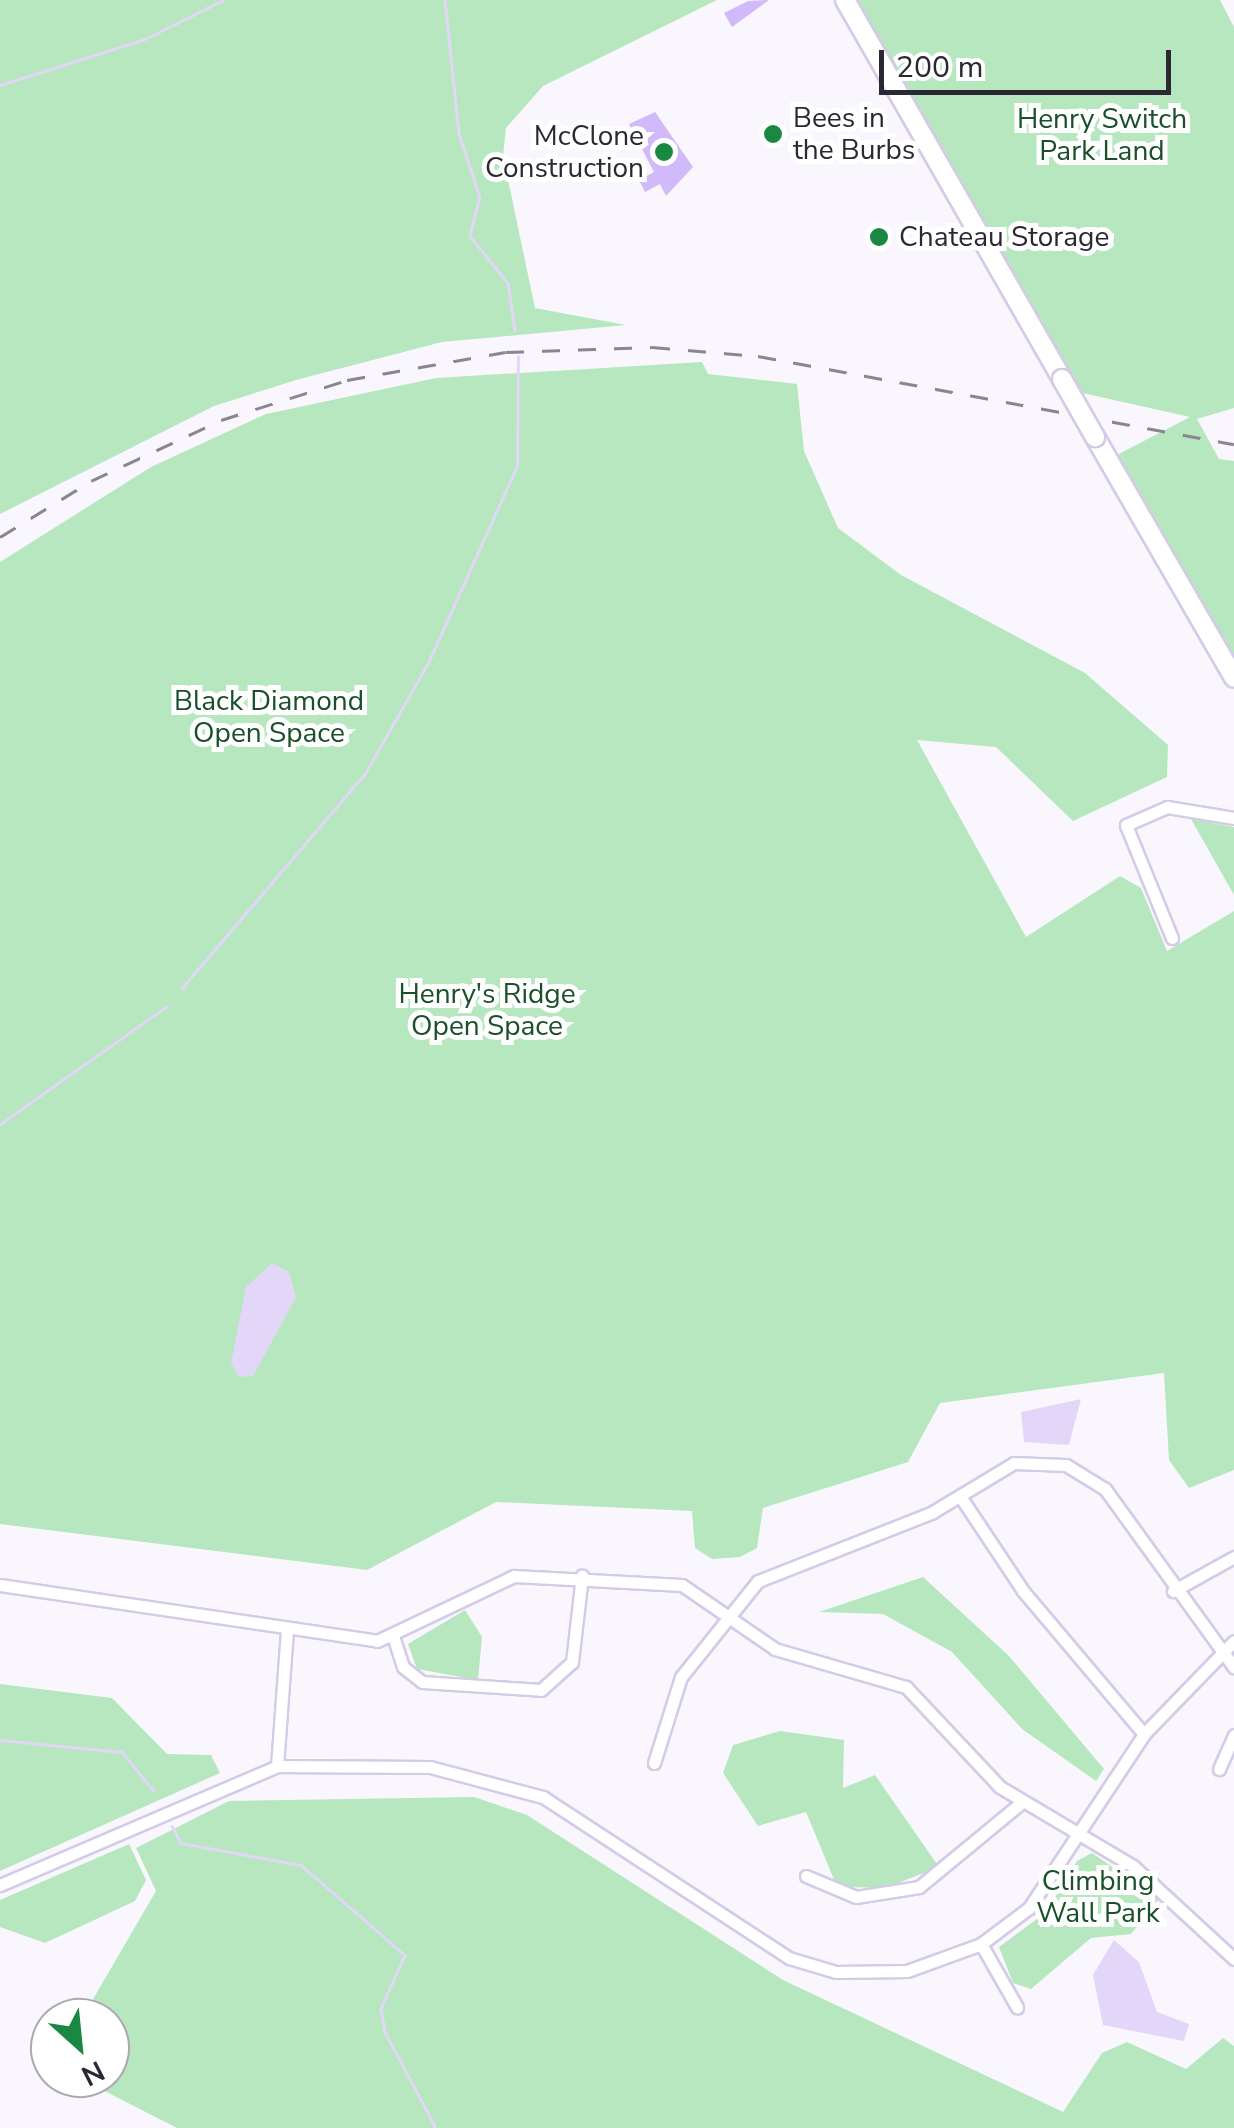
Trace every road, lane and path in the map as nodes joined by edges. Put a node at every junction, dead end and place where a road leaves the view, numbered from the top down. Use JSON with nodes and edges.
{"nodes":[{"id":1,"x":845,"y":0,"type":"edge"},
{"id":2,"x":1234,"y":678,"type":"edge"},
{"id":3,"x":1234,"y":818,"type":"edge"},
{"id":4,"x":1172,"y":938,"type":"dead end"},
{"id":5,"x":960,"y":1496,"type":"junction"},
{"id":6,"x":1234,"y":1556,"type":"edge"},
{"id":7,"x":582,"y":1576,"type":"junction"},
{"id":8,"x":0,"y":1585,"type":"edge"},
{"id":9,"x":1174,"y":1591,"type":"junction"},
{"id":10,"x":730,"y":1612,"type":"junction"},
{"id":11,"x":287,"y":1631,"type":"junction"},
{"id":12,"x":394,"y":1639,"type":"junction"},
{"id":13,"x":1234,"y":1642,"type":"edge"},
{"id":14,"x":1221,"y":1652,"type":"junction"},
{"id":15,"x":1234,"y":1667,"type":"edge"},
{"id":16,"x":1144,"y":1734,"type":"junction"},
{"id":17,"x":1234,"y":1735,"type":"edge"},
{"id":18,"x":654,"y":1763,"type":"dead end"},
{"id":19,"x":277,"y":1766,"type":"junction"},
{"id":20,"x":1219,"y":1769,"type":"dead end"},
{"id":21,"x":1021,"y":1803,"type":"junction"},
{"id":22,"x":1079,"y":1835,"type":"junction"},
{"id":23,"x":806,"y":1876,"type":"dead end"},
{"id":24,"x":0,"y":1884,"type":"edge"},
{"id":25,"x":982,"y":1944,"type":"junction"},
{"id":26,"x":1234,"y":1959,"type":"edge"},
{"id":27,"x":1017,"y":2007,"type":"dead end"}],
"edges":[{"from":1,"to":2,"type":"main road","bridge":true},
{"from":3,"to":4,"type":"street"},
{"from":5,"to":9,"type":"street"},
{"from":5,"to":10,"type":"street"},
{"from":5,"to":16,"type":"street"},
{"from":6,"to":9,"type":"street"},
{"from":7,"to":10,"type":"street"},
{"from":7,"to":12,"type":"street"},
{"from":7,"to":12,"type":"street"},
{"from":8,"to":11,"type":"street"},
{"from":9,"to":14,"type":"street"},
{"from":10,"to":18,"type":"street"},
{"from":10,"to":21,"type":"street"},
{"from":11,"to":12,"type":"street"},
{"from":11,"to":19,"type":"street"},
{"from":13,"to":14,"type":"street"},
{"from":14,"to":15,"type":"street"},
{"from":14,"to":16,"type":"street"},
{"from":16,"to":22,"type":"street"},
{"from":17,"to":20,"type":"street"},
{"from":19,"to":24,"type":"street"},
{"from":19,"to":25,"type":"street"},
{"from":21,"to":22,"type":"street"},
{"from":21,"to":23,"type":"street"},
{"from":22,"to":25,"type":"street"},
{"from":22,"to":26,"type":"street"},
{"from":25,"to":27,"type":"street"}]}
